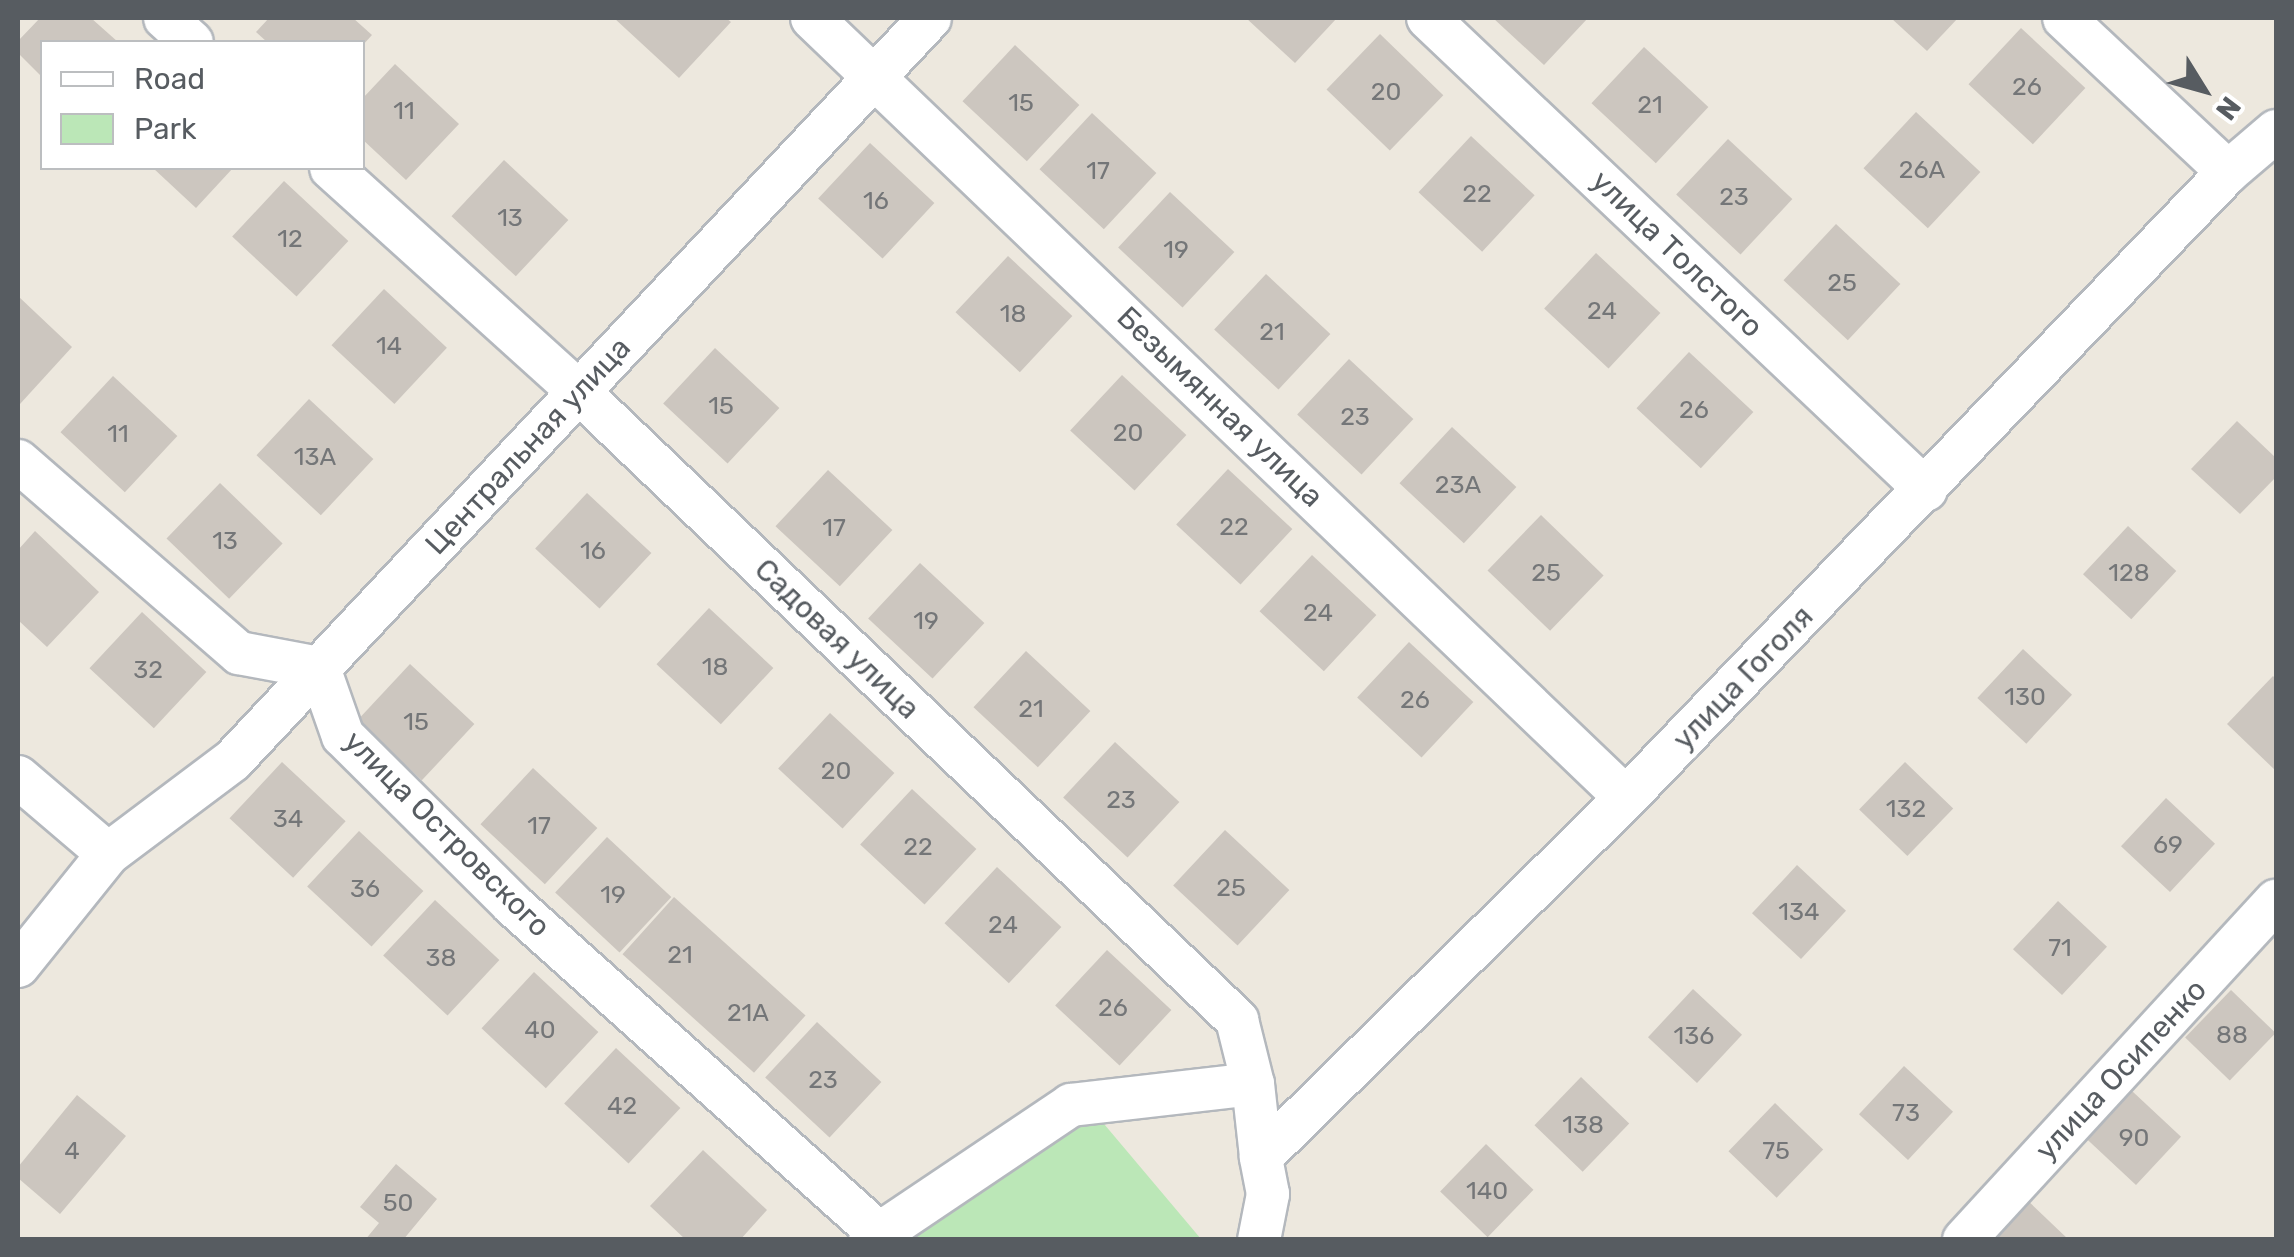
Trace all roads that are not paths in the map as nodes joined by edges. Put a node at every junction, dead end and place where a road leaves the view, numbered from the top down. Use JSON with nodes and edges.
{"nodes":[{"id":1,"x":164,"y":18,"type":"edge"},
{"id":2,"x":812,"y":18,"type":"edge"},
{"id":3,"x":930,"y":18,"type":"edge"},
{"id":4,"x":1428,"y":18,"type":"edge"},
{"id":5,"x":2064,"y":18,"type":"edge"},
{"id":6,"x":190,"y":40,"type":"edge"},
{"id":7,"x":876,"y":75,"type":"junction"},
{"id":8,"x":2276,"y":131,"type":"edge"},
{"id":9,"x":333,"y":170,"type":"edge"},
{"id":10,"x":2228,"y":172,"type":"junction"},
{"id":11,"x":579,"y":392,"type":"junction"},
{"id":12,"x":18,"y":461,"type":"edge"},
{"id":13,"x":1926,"y":490,"type":"junction"},
{"id":14,"x":319,"y":668,"type":"junction"},
{"id":15,"x":18,"y":777,"type":"edge"},
{"id":16,"x":1626,"y":798,"type":"junction"},
{"id":17,"x":108,"y":854,"type":"junction"},
{"id":18,"x":2276,"y":901,"type":"edge"},
{"id":19,"x":18,"y":966,"type":"edge"},
{"id":20,"x":1254,"y":1084,"type":"junction"},
{"id":21,"x":1261,"y":1157,"type":"junction"},
{"id":22,"x":874,"y":1236,"type":"edge"},
{"id":23,"x":1259,"y":1240,"type":"edge"},
{"id":24,"x":1964,"y":1240,"type":"edge"}],
"edges":[{"from":1,"to":6,"type":"street"},
{"from":2,"to":7,"type":"street","name":"Безымянная улица"},
{"from":3,"to":7,"type":"street","name":"Центральная улица"},
{"from":4,"to":13,"type":"street","name":"улица Толстого"},
{"from":5,"to":10,"type":"street"},
{"from":7,"to":11,"type":"street","name":"Центральная улица"},
{"from":7,"to":16,"type":"street","name":"Безымянная улица"},
{"from":8,"to":10,"type":"street","name":"улица Гоголя"},
{"from":9,"to":11,"type":"street","name":"Садовая улица"},
{"from":10,"to":13,"type":"street","name":"улица Гоголя"},
{"from":11,"to":14,"type":"street","name":"Центральная улица"},
{"from":11,"to":20,"type":"street","name":"Садовая улица"},
{"from":12,"to":14,"type":"street"},
{"from":13,"to":16,"type":"street","name":"улица Гоголя"},
{"from":14,"to":17,"type":"street","name":"Центральная улица"},
{"from":14,"to":22,"type":"street","name":"улица Островского"},
{"from":15,"to":17,"type":"street"},
{"from":16,"to":21,"type":"street","name":"улица Гоголя"},
{"from":17,"to":19,"type":"street","name":"Центральная улица"},
{"from":18,"to":24,"type":"street","name":"улица Осипенко"},
{"from":20,"to":21,"type":"street","name":"Садовая улица"},
{"from":20,"to":22,"type":"street"},
{"from":21,"to":23,"type":"street"}]}
